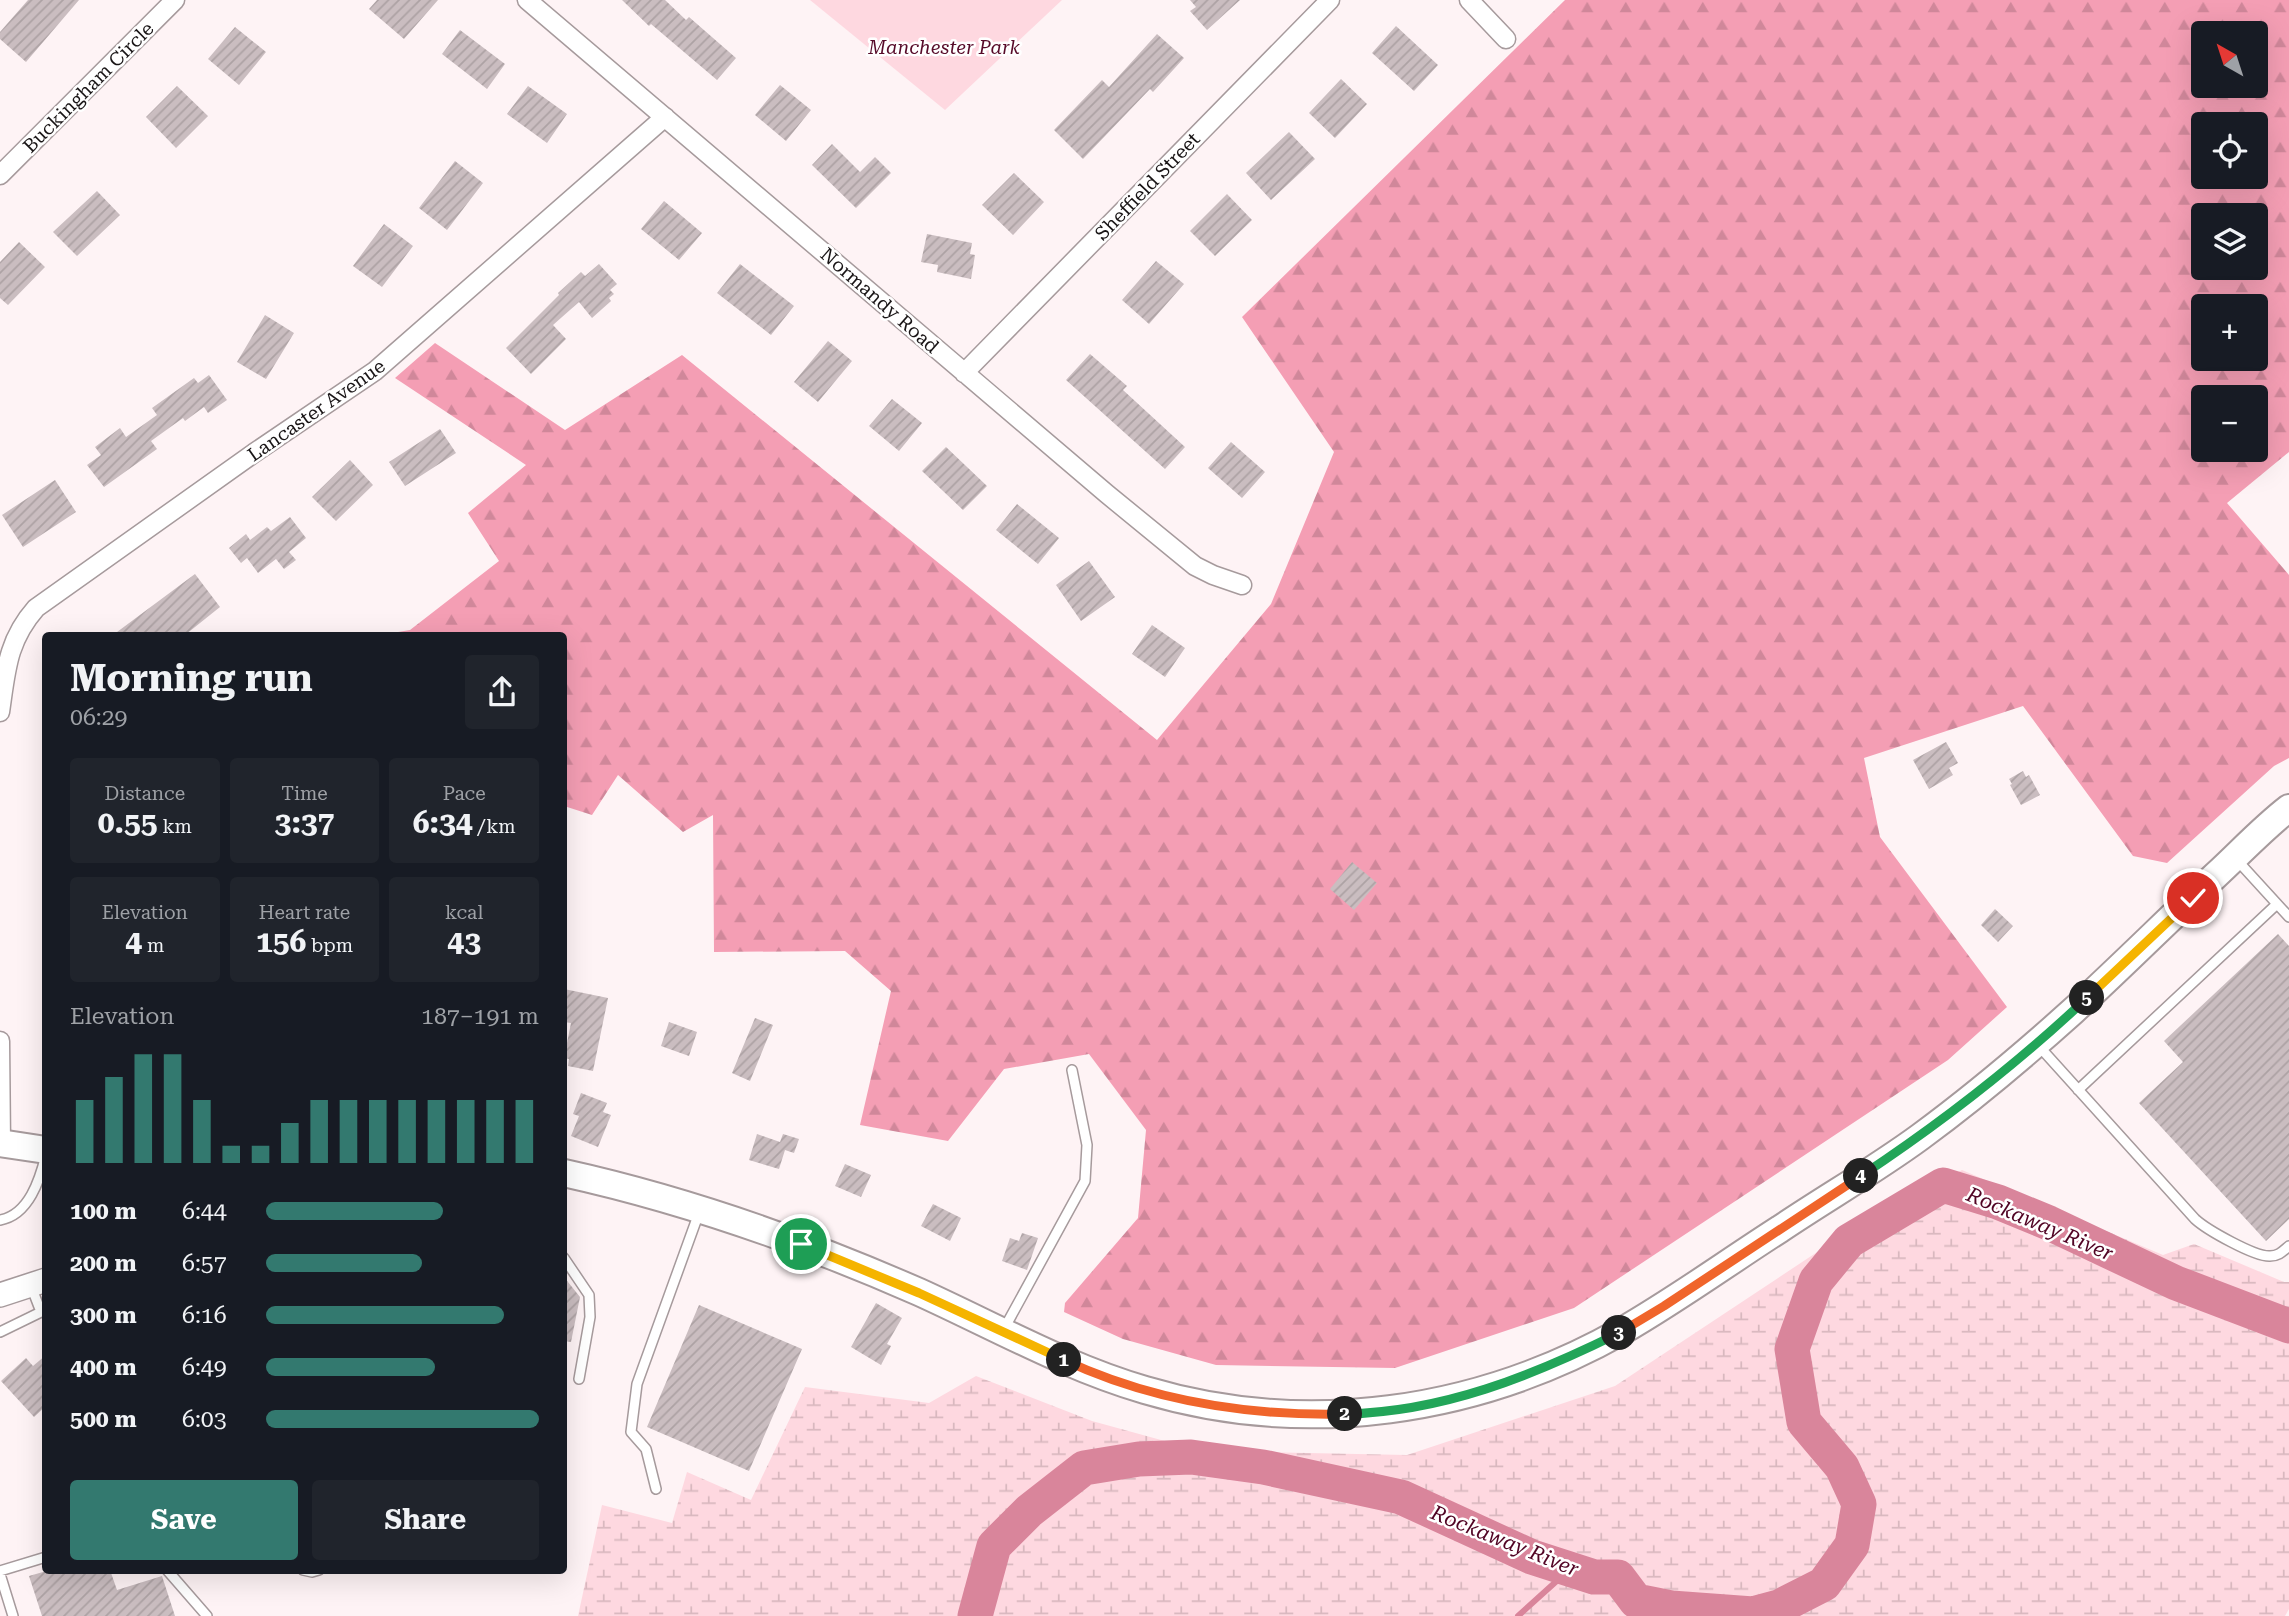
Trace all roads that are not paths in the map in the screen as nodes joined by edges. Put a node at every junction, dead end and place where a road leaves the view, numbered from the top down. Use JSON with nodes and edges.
{"nodes":[{"id":1,"x":176,"y":0,"type":"edge"},
{"id":2,"x":527,"y":0,"type":"edge"},
{"id":3,"x":1330,"y":0,"type":"edge"},
{"id":4,"x":1469,"y":0,"type":"edge"},
{"id":5,"x":1506,"y":39,"type":"dead end"},
{"id":6,"x":665,"y":117,"type":"junction"},
{"id":7,"x":0,"y":175,"type":"edge"},
{"id":8,"x":964,"y":373,"type":"junction"},
{"id":9,"x":1242,"y":585,"type":"dead end"},
{"id":10,"x":0,"y":712,"type":"edge"},
{"id":11,"x":2289,"y":808,"type":"edge"},
{"id":12,"x":2234,"y":858,"type":"junction"},
{"id":13,"x":2277,"y":904,"type":"junction"},
{"id":14,"x":2289,"y":917,"type":"edge"},
{"id":15,"x":0,"y":1041,"type":"edge"},
{"id":16,"x":2036,"y":1043,"type":"junction"},
{"id":17,"x":1072,"y":1070,"type":"dead end"},
{"id":18,"x":2078,"y":1090,"type":"junction"},
{"id":19,"x":1,"y":1143,"type":"edge"},
{"id":20,"x":42,"y":1151,"type":"edge"},
{"id":21,"x":42,"y":1169,"type":"edge"},
{"id":22,"x":567,"y":1175,"type":"edge"},
{"id":23,"x":700,"y":1209,"type":"junction"},
{"id":24,"x":0,"y":1220,"type":"edge"},
{"id":25,"x":2289,"y":1246,"type":"edge"},
{"id":26,"x":567,"y":1262,"type":"edge"},
{"id":27,"x":38,"y":1283,"type":"edge"},
{"id":28,"x":0,"y":1295,"type":"edge"},
{"id":29,"x":0,"y":1332,"type":"edge"},
{"id":30,"x":1003,"y":1332,"type":"junction"},
{"id":31,"x":579,"y":1379,"type":"dead end"},
{"id":32,"x":656,"y":1489,"type":"dead end"},
{"id":33,"x":42,"y":1558,"type":"edge"},
{"id":34,"x":0,"y":1573,"type":"edge"},
{"id":35,"x":170,"y":1574,"type":"edge"},
{"id":36,"x":13,"y":1616,"type":"edge"},
{"id":37,"x":207,"y":1616,"type":"edge"}],
"edges":[{"from":1,"to":7,"type":"street","name":"Buckingham Circle"},
{"from":2,"to":6,"type":"street","name":"Normandy Road"},
{"from":3,"to":8,"type":"street","name":"Sheffield Street"},
{"from":4,"to":5,"type":"street"},
{"from":6,"to":8,"type":"street","name":"Normandy Road"},
{"from":6,"to":10,"type":"street","name":"Lancaster Avenue"},
{"from":8,"to":9,"type":"street","name":"Normandy Road"},
{"from":11,"to":12,"type":"main road"},
{"from":12,"to":13,"type":"lane"},
{"from":12,"to":16,"type":"main road"},
{"from":13,"to":14,"type":"lane"},
{"from":13,"to":18,"type":"lane"},
{"from":15,"to":19,"type":"street"},
{"from":16,"to":18,"type":"lane"},
{"from":16,"to":30,"type":"main road"},
{"from":17,"to":30,"type":"lane"},
{"from":18,"to":25,"type":"lane"},
{"from":19,"to":20,"type":"main road"},
{"from":21,"to":24,"type":"lane"},
{"from":22,"to":23,"type":"main road"},
{"from":23,"to":30,"type":"main road"},
{"from":23,"to":32,"type":"lane"},
{"from":26,"to":31,"type":"lane"},
{"from":27,"to":28,"type":"street"},
{"from":27,"to":29,"type":"lane"},
{"from":33,"to":34,"type":"lane"},
{"from":34,"to":36,"type":"lane"},
{"from":35,"to":37,"type":"lane"}]}
